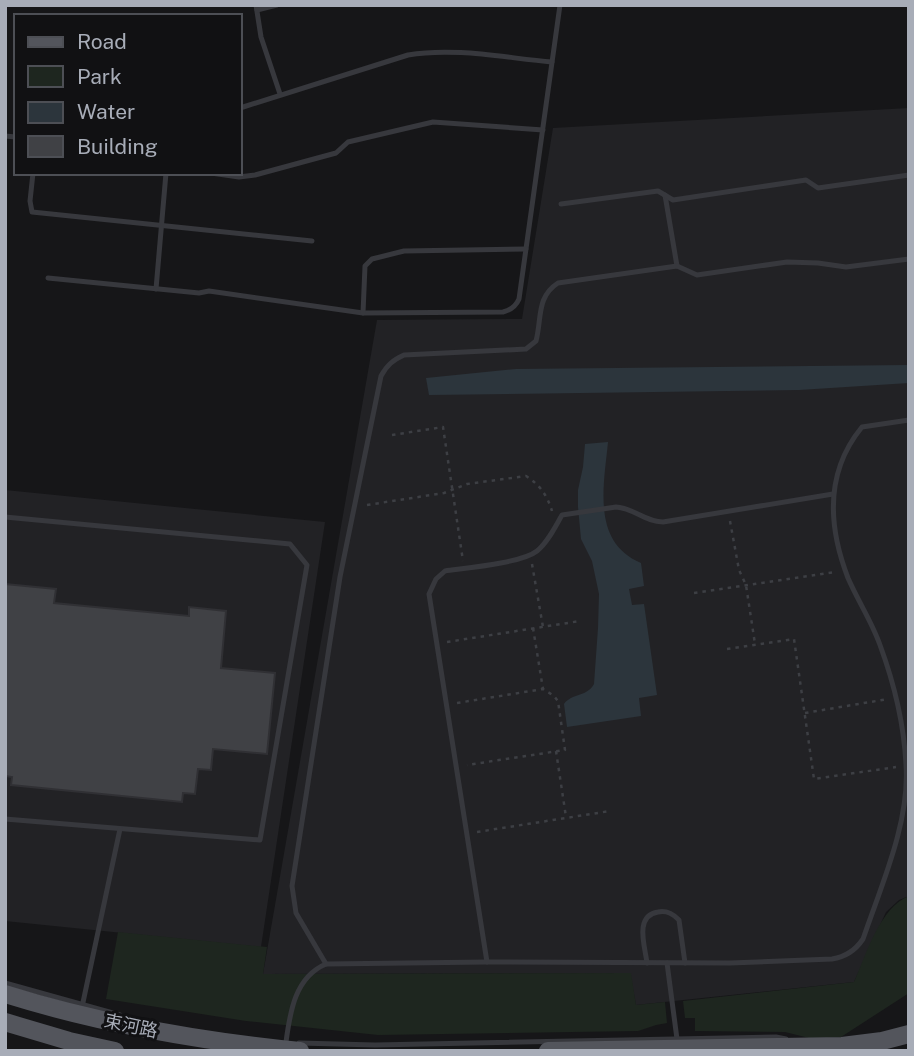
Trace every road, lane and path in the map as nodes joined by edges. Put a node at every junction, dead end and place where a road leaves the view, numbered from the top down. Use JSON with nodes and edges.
{"nodes":[{"id":1,"x":277,"y":5,"type":"edge"},
{"id":2,"x":560,"y":5,"type":"edge"},
{"id":3,"x":256,"y":8,"type":"edge"},
{"id":4,"x":552,"y":62,"type":"junction"},
{"id":5,"x":280,"y":94,"type":"junction"},
{"id":6,"x":242,"y":107,"type":"edge"},
{"id":7,"x":543,"y":130,"type":"junction"},
{"id":8,"x":33,"y":175,"type":"edge"},
{"id":9,"x":166,"y":175,"type":"edge"},
{"id":10,"x":225,"y":175,"type":"edge"},
{"id":11,"x":909,"y":175,"type":"edge"},
{"id":12,"x":665,"y":195,"type":"junction"},
{"id":13,"x":561,"y":204,"type":"dead end"},
{"id":14,"x":162,"y":226,"type":"junction"},
{"id":15,"x":312,"y":241,"type":"dead end"},
{"id":16,"x":526,"y":249,"type":"junction"},
{"id":17,"x":909,"y":258,"type":"edge"},
{"id":18,"x":677,"y":266,"type":"junction"},
{"id":19,"x":48,"y":278,"type":"dead end"},
{"id":20,"x":156,"y":289,"type":"junction"},
{"id":21,"x":362,"y":313,"type":"junction"},
{"id":22,"x":909,"y":420,"type":"edge"},
{"id":23,"x":391,"y":435,"type":"dead end"},
{"id":24,"x":452,"y":490,"type":"junction"},
{"id":25,"x":833,"y":494,"type":"junction"},
{"id":26,"x":367,"y":505,"type":"dead end"},
{"id":27,"x":729,"y":511,"type":"junction"},
{"id":28,"x":5,"y":517,"type":"edge"},
{"id":29,"x":555,"y":526,"type":"junction"},
{"id":30,"x":531,"y":555,"type":"junction"},
{"id":31,"x":464,"y":568,"type":"junction"},
{"id":32,"x":846,"y":570,"type":"junction"},
{"id":33,"x":746,"y":585,"type":"junction"},
{"id":34,"x":694,"y":593,"type":"dead end"},
{"id":35,"x":580,"y":621,"type":"dead end"},
{"id":36,"x":543,"y":627,"type":"junction"},
{"id":37,"x":533,"y":628,"type":"junction"},
{"id":38,"x":437,"y":644,"type":"junction"},
{"id":39,"x":755,"y":645,"type":"junction"},
{"id":40,"x":727,"y":649,"type":"dead end"},
{"id":41,"x":543,"y":689,"type":"junction"},
{"id":42,"x":896,"y":698,"type":"junction"},
{"id":43,"x":447,"y":704,"type":"junction"},
{"id":44,"x":804,"y":713,"type":"junction"},
{"id":45,"x":556,"y":751,"type":"junction"},
{"id":46,"x":906,"y":765,"type":"junction"},
{"id":47,"x":456,"y":766,"type":"junction"},
{"id":48,"x":610,"y":811,"type":"dead end"},
{"id":49,"x":566,"y":818,"type":"junction"},
{"id":50,"x":5,"y":819,"type":"edge"},
{"id":51,"x":120,"y":828,"type":"junction"},
{"id":52,"x":467,"y":833,"type":"junction"},
{"id":53,"x":487,"y":962,"type":"junction"},
{"id":54,"x":647,"y":962,"type":"junction"},
{"id":55,"x":667,"y":963,"type":"junction"},
{"id":56,"x":685,"y":963,"type":"junction"},
{"id":57,"x":326,"y":964,"type":"junction"},
{"id":58,"x":5,"y":983,"type":"edge"},
{"id":59,"x":5,"y":994,"type":"edge"},
{"id":60,"x":83,"y":1011,"type":"junction"},
{"id":61,"x":122,"y":1016,"type":"dead end"},
{"id":62,"x":5,"y":1022,"type":"edge"},
{"id":63,"x":156,"y":1023,"type":"dead end"},
{"id":64,"x":909,"y":1034,"type":"edge"},
{"id":65,"x":682,"y":1044,"type":"junction"},
{"id":66,"x":293,"y":1046,"type":"edge"},
{"id":67,"x":82,"y":1047,"type":"edge"},
{"id":68,"x":115,"y":1051,"type":"edge"},
{"id":69,"x":548,"y":1051,"type":"edge"}],
"edges":[{"from":1,"to":3,"type":"lane"},
{"from":2,"to":4,"type":"lane"},
{"from":3,"to":5,"type":"lane"},
{"from":4,"to":5,"type":"lane"},
{"from":4,"to":7,"type":"lane"},
{"from":5,"to":6,"type":"lane"},
{"from":7,"to":10,"type":"lane"},
{"from":7,"to":16,"type":"lane"},
{"from":8,"to":14,"type":"lane"},
{"from":9,"to":14,"type":"lane"},
{"from":11,"to":12,"type":"lane"},
{"from":12,"to":13,"type":"lane"},
{"from":12,"to":18,"type":"lane"},
{"from":14,"to":15,"type":"lane"},
{"from":14,"to":20,"type":"lane"},
{"from":16,"to":21,"type":"lane"},
{"from":16,"to":21,"type":"lane"},
{"from":17,"to":18,"type":"lane"},
{"from":18,"to":57,"type":"lane"},
{"from":19,"to":20,"type":"lane"},
{"from":20,"to":21,"type":"lane"},
{"from":22,"to":25,"type":"lane"},
{"from":23,"to":24,"type":"path"},
{"from":24,"to":26,"type":"path"},
{"from":24,"to":29,"type":"path"},
{"from":24,"to":31,"type":"path"},
{"from":25,"to":27,"type":"lane"},
{"from":25,"to":32,"type":"lane"},
{"from":27,"to":29,"type":"lane"},
{"from":27,"to":33,"type":"path"},
{"from":28,"to":51,"type":"lane"},
{"from":29,"to":30,"type":"lane"},
{"from":30,"to":31,"type":"lane"},
{"from":30,"to":36,"type":"path"},
{"from":31,"to":38,"type":"lane"},
{"from":32,"to":33,"type":"path"},
{"from":32,"to":42,"type":"lane"},
{"from":33,"to":34,"type":"path"},
{"from":33,"to":39,"type":"path"},
{"from":35,"to":36,"type":"path"},
{"from":36,"to":37,"type":"path"},
{"from":37,"to":38,"type":"path"},
{"from":37,"to":41,"type":"path"},
{"from":38,"to":43,"type":"lane"},
{"from":39,"to":40,"type":"path"},
{"from":39,"to":44,"type":"path"},
{"from":41,"to":43,"type":"path"},
{"from":41,"to":45,"type":"path"},
{"from":42,"to":44,"type":"path"},
{"from":42,"to":46,"type":"lane"},
{"from":43,"to":47,"type":"lane"},
{"from":44,"to":46,"type":"path"},
{"from":45,"to":47,"type":"path"},
{"from":45,"to":49,"type":"path"},
{"from":46,"to":56,"type":"lane"},
{"from":47,"to":52,"type":"lane"},
{"from":48,"to":49,"type":"path"},
{"from":49,"to":52,"type":"path"},
{"from":50,"to":51,"type":"lane"},
{"from":51,"to":60,"type":"lane"},
{"from":52,"to":53,"type":"lane"},
{"from":53,"to":54,"type":"lane"},
{"from":53,"to":57,"type":"lane"},
{"from":54,"to":55,"type":"lane"},
{"from":54,"to":56,"type":"lane"},
{"from":55,"to":56,"type":"lane"},
{"from":55,"to":65,"type":"lane"},
{"from":57,"to":66,"type":"lane"},
{"from":58,"to":60,"type":"lane"},
{"from":59,"to":60,"type":"main road","name":"束河路"},
{"from":60,"to":61,"type":"lane"},
{"from":60,"to":66,"type":"main road","name":"束河路"},
{"from":62,"to":67,"type":"main road","name":"束河路"},
{"from":63,"to":66,"type":"lane"},
{"from":64,"to":65,"type":"main road"},
{"from":65,"to":66,"type":"lane"},
{"from":65,"to":69,"type":"main road"},
{"from":67,"to":68,"type":"main road","name":"束河路"}]}
